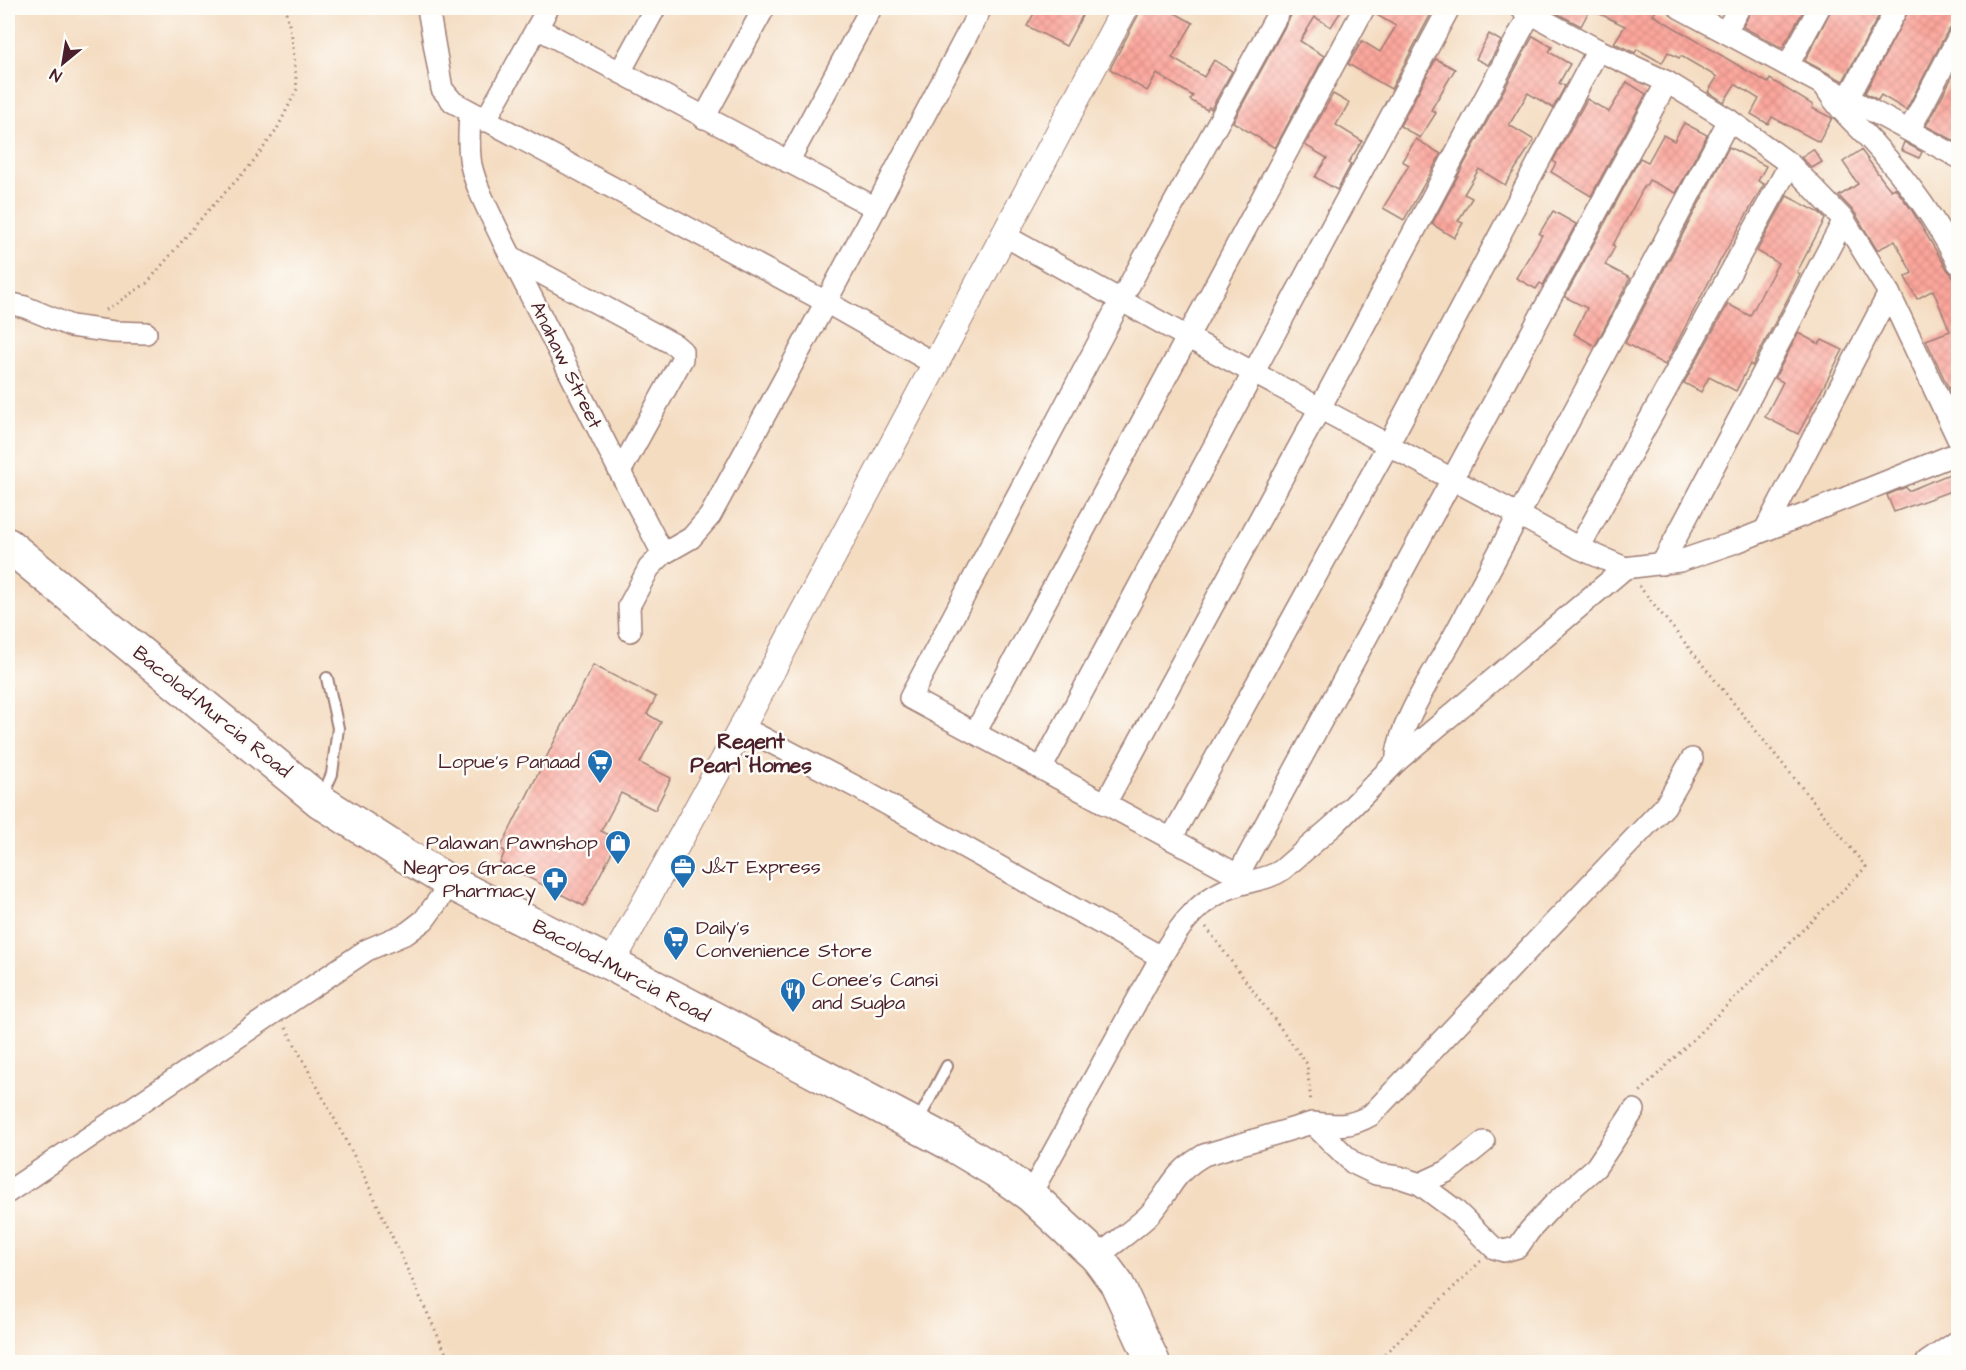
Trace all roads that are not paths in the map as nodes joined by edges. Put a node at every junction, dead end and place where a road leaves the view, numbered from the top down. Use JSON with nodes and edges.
{"nodes":[{"id":1,"x":428,"y":8,"type":"edge"},
{"id":2,"x":548,"y":8,"type":"edge"},
{"id":3,"x":655,"y":8,"type":"edge"},
{"id":4,"x":764,"y":8,"type":"edge"},
{"id":5,"x":871,"y":8,"type":"edge"},
{"id":6,"x":981,"y":8,"type":"edge"},
{"id":7,"x":1125,"y":8,"type":"edge"},
{"id":8,"x":1281,"y":8,"type":"edge"},
{"id":9,"x":1364,"y":8,"type":"edge"},
{"id":10,"x":1449,"y":8,"type":"edge"},
{"id":11,"x":1680,"y":8,"type":"edge"},
{"id":12,"x":1739,"y":8,"type":"edge"},
{"id":13,"x":1819,"y":8,"type":"edge"},
{"id":14,"x":1897,"y":8,"type":"edge"},
{"id":15,"x":1526,"y":10,"type":"edge"},
{"id":16,"x":537,"y":28,"type":"junction"},
{"id":17,"x":1726,"y":31,"type":"junction"},
{"id":18,"x":1959,"y":38,"type":"edge"},
{"id":19,"x":1598,"y":50,"type":"junction"},
{"id":20,"x":1788,"y":65,"type":"junction"},
{"id":21,"x":620,"y":72,"type":"junction"},
{"id":22,"x":1667,"y":82,"type":"junction"},
{"id":23,"x":1825,"y":85,"type":"junction"},
{"id":24,"x":1848,"y":98,"type":"junction"},
{"id":25,"x":478,"y":117,"type":"junction"},
{"id":26,"x":704,"y":118,"type":"junction"},
{"id":27,"x":1729,"y":120,"type":"junction"},
{"id":28,"x":1910,"y":129,"type":"junction"},
{"id":29,"x":1959,"y":157,"type":"edge"},
{"id":30,"x":788,"y":162,"type":"junction"},
{"id":31,"x":1790,"y":164,"type":"junction"},
{"id":32,"x":876,"y":208,"type":"junction"},
{"id":33,"x":1844,"y":220,"type":"junction"},
{"id":34,"x":1005,"y":236,"type":"junction"},
{"id":35,"x":513,"y":258,"type":"junction"},
{"id":36,"x":1959,"y":263,"type":"edge"},
{"id":37,"x":1889,"y":293,"type":"junction"},
{"id":38,"x":1121,"y":300,"type":"junction"},
{"id":39,"x":826,"y":302,"type":"junction"},
{"id":40,"x":8,"y":303,"type":"edge"},
{"id":41,"x":146,"y":333,"type":"dead end"},
{"id":42,"x":1186,"y":337,"type":"junction"},
{"id":43,"x":935,"y":364,"type":"junction"},
{"id":44,"x":1254,"y":373,"type":"junction"},
{"id":45,"x":1320,"y":408,"type":"junction"},
{"id":46,"x":1959,"y":439,"type":"edge"},
{"id":47,"x":1388,"y":445,"type":"junction"},
{"id":48,"x":1959,"y":453,"type":"edge"},
{"id":49,"x":620,"y":472,"type":"junction"},
{"id":50,"x":1451,"y":479,"type":"junction"},
{"id":51,"x":1519,"y":515,"type":"junction"},
{"id":52,"x":1765,"y":530,"type":"junction"},
{"id":53,"x":8,"y":545,"type":"edge"},
{"id":54,"x":1579,"y":548,"type":"junction"},
{"id":55,"x":663,"y":554,"type":"junction"},
{"id":56,"x":1662,"y":564,"type":"junction"},
{"id":57,"x":1625,"y":568,"type":"junction"},
{"id":58,"x":630,"y":631,"type":"dead end"},
{"id":59,"x":327,"y":678,"type":"dead end"},
{"id":60,"x":742,"y":727,"type":"junction"},
{"id":61,"x":975,"y":733,"type":"junction"},
{"id":62,"x":1692,"y":759,"type":"dead end"},
{"id":63,"x":1397,"y":761,"type":"junction"},
{"id":64,"x":1041,"y":769,"type":"junction"},
{"id":65,"x":320,"y":801,"type":"junction"},
{"id":66,"x":1106,"y":804,"type":"junction"},
{"id":67,"x":1171,"y":839,"type":"junction"},
{"id":68,"x":1242,"y":878,"type":"junction"},
{"id":69,"x":451,"y":883,"type":"junction"},
{"id":70,"x":1161,"y":957,"type":"junction"},
{"id":71,"x":611,"y":964,"type":"junction"},
{"id":72,"x":947,"y":1066,"type":"dead end"},
{"id":73,"x":1633,"y":1105,"type":"road end"},
{"id":74,"x":1312,"y":1123,"type":"junction"},
{"id":75,"x":915,"y":1126,"type":"junction"},
{"id":76,"x":1484,"y":1142,"type":"dead end"},
{"id":77,"x":1420,"y":1184,"type":"junction"},
{"id":78,"x":8,"y":1192,"type":"edge"},
{"id":79,"x":1030,"y":1195,"type":"junction"},
{"id":80,"x":1097,"y":1257,"type":"junction"},
{"id":81,"x":1959,"y":1341,"type":"edge"},
{"id":82,"x":1153,"y":1362,"type":"edge"},
{"id":83,"x":1928,"y":1362,"type":"edge"}],
"edges":[{"from":1,"to":25,"type":"street"},
{"from":2,"to":16,"type":"street"},
{"from":3,"to":21,"type":"street"},
{"from":4,"to":26,"type":"street"},
{"from":5,"to":30,"type":"street"},
{"from":6,"to":32,"type":"street"},
{"from":7,"to":34,"type":"street"},
{"from":8,"to":38,"type":"street"},
{"from":9,"to":42,"type":"street"},
{"from":10,"to":44,"type":"street"},
{"from":11,"to":17,"type":"street"},
{"from":12,"to":17,"type":"street"},
{"from":13,"to":20,"type":"street"},
{"from":14,"to":24,"type":"street"},
{"from":15,"to":19,"type":"street"},
{"from":15,"to":45,"type":"street"},
{"from":16,"to":21,"type":"street"},
{"from":16,"to":25,"type":"street"},
{"from":17,"to":20,"type":"street"},
{"from":18,"to":28,"type":"street"},
{"from":19,"to":22,"type":"street"},
{"from":19,"to":47,"type":"street"},
{"from":20,"to":23,"type":"street"},
{"from":21,"to":26,"type":"street"},
{"from":22,"to":27,"type":"street"},
{"from":22,"to":50,"type":"street"},
{"from":23,"to":24,"type":"street"},
{"from":23,"to":36,"type":"street"},
{"from":24,"to":28,"type":"street"},
{"from":25,"to":35,"type":"street","name":"Anahaw Street"},
{"from":25,"to":39,"type":"street"},
{"from":26,"to":30,"type":"street"},
{"from":27,"to":31,"type":"street"},
{"from":27,"to":51,"type":"street"},
{"from":28,"to":29,"type":"street"},
{"from":30,"to":32,"type":"street"},
{"from":31,"to":33,"type":"street"},
{"from":31,"to":54,"type":"street"},
{"from":32,"to":39,"type":"street"},
{"from":33,"to":37,"type":"street"},
{"from":33,"to":56,"type":"street"},
{"from":34,"to":38,"type":"street"},
{"from":34,"to":43,"type":"street"},
{"from":35,"to":49,"type":"street","name":"Anahaw Street"},
{"from":35,"to":49,"type":"street"},
{"from":37,"to":46,"type":"street"},
{"from":37,"to":52,"type":"street"},
{"from":38,"to":42,"type":"street"},
{"from":38,"to":61,"type":"street"},
{"from":39,"to":43,"type":"street"},
{"from":39,"to":55,"type":"street"},
{"from":40,"to":41,"type":"street"},
{"from":42,"to":44,"type":"street"},
{"from":42,"to":61,"type":"street"},
{"from":43,"to":60,"type":"street"},
{"from":44,"to":45,"type":"street"},
{"from":44,"to":64,"type":"street"},
{"from":45,"to":47,"type":"street"},
{"from":45,"to":66,"type":"street"},
{"from":47,"to":50,"type":"street"},
{"from":47,"to":67,"type":"street"},
{"from":48,"to":52,"type":"street"},
{"from":49,"to":55,"type":"street","name":"Anahaw Street"},
{"from":50,"to":51,"type":"street"},
{"from":50,"to":68,"type":"street"},
{"from":51,"to":54,"type":"street"},
{"from":51,"to":63,"type":"street"},
{"from":52,"to":56,"type":"street"},
{"from":53,"to":65,"type":"main road","name":"Bacolod-Murcia Road"},
{"from":54,"to":57,"type":"street"},
{"from":55,"to":58,"type":"street"},
{"from":56,"to":57,"type":"street"},
{"from":57,"to":63,"type":"street"},
{"from":59,"to":65,"type":"lane"},
{"from":60,"to":70,"type":"street"},
{"from":60,"to":71,"type":"street"},
{"from":61,"to":64,"type":"street"},
{"from":62,"to":74,"type":"street"},
{"from":63,"to":68,"type":"street"},
{"from":64,"to":66,"type":"street"},
{"from":65,"to":69,"type":"main road","name":"Bacolod-Murcia Road"},
{"from":66,"to":67,"type":"street"},
{"from":67,"to":68,"type":"street"},
{"from":68,"to":70,"type":"street"},
{"from":69,"to":71,"type":"main road","name":"Bacolod-Murcia Road"},
{"from":69,"to":78,"type":"street"},
{"from":70,"to":79,"type":"street"},
{"from":71,"to":75,"type":"main road","name":"Bacolod-Murcia Road"},
{"from":72,"to":75,"type":"lane"},
{"from":73,"to":77,"type":"street"},
{"from":74,"to":77,"type":"street"},
{"from":74,"to":80,"type":"street"},
{"from":75,"to":79,"type":"main road","name":"Bacolod-Murcia Road"},
{"from":76,"to":77,"type":"street"},
{"from":79,"to":80,"type":"main road","name":"Bacolod-Murcia Road"},
{"from":80,"to":82,"type":"main road","name":"Bacolod-Murcia Road"},
{"from":81,"to":83,"type":"street"}]}
